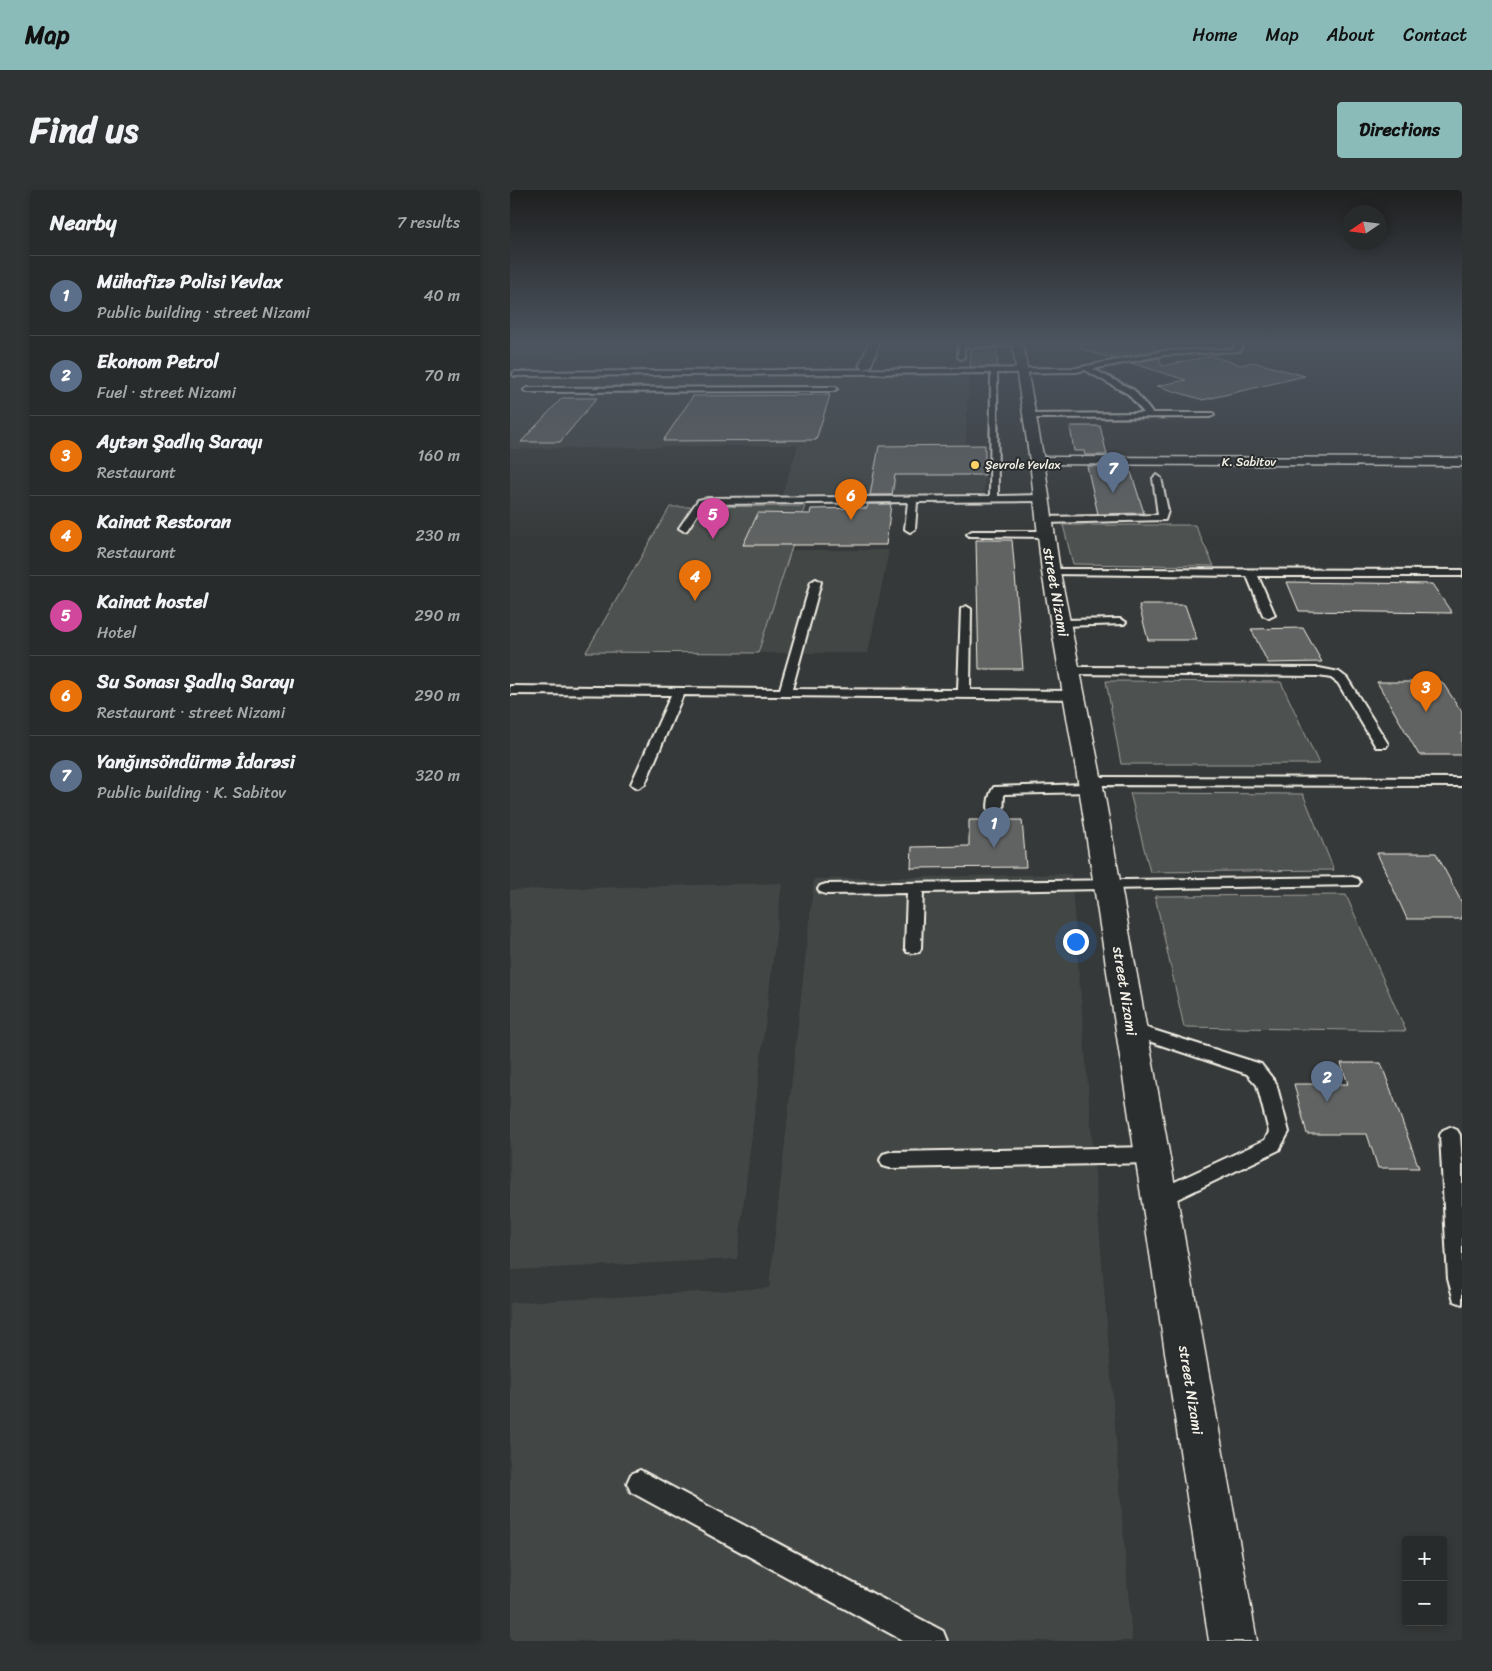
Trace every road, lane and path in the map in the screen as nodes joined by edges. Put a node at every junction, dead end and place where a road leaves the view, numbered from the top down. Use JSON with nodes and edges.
{"nodes":[{"id":1,"x":1004,"y":409,"type":"edge"},
{"id":2,"x":1026,"y":409,"type":"edge"},
{"id":3,"x":1145,"y":409,"type":"edge"},
{"id":4,"x":1150,"y":415,"type":"junction"},
{"id":5,"x":1210,"y":415,"type":"dead end"},
{"id":6,"x":1030,"y":416,"type":"junction"},
{"id":7,"x":1037,"y":461,"type":"junction"},
{"id":8,"x":1462,"y":462,"type":"edge"},
{"id":9,"x":1157,"y":478,"type":"dead end"},
{"id":10,"x":994,"y":498,"type":"junction"},
{"id":11,"x":913,"y":499,"type":"junction"},
{"id":12,"x":1044,"y":517,"type":"junction"},
{"id":13,"x":684,"y":528,"type":"dead end"},
{"id":14,"x":910,"y":529,"type":"dead end"},
{"id":15,"x":972,"y":534,"type":"dead end"},
{"id":16,"x":1051,"y":572,"type":"junction"},
{"id":17,"x":1251,"y":572,"type":"junction"},
{"id":18,"x":1462,"y":573,"type":"edge"},
{"id":19,"x":816,"y":582,"type":"dead end"},
{"id":20,"x":966,"y":609,"type":"dead end"},
{"id":21,"x":1269,"y":615,"type":"dead end"},
{"id":22,"x":1120,"y":622,"type":"dead end"},
{"id":23,"x":1062,"y":623,"type":"junction"},
{"id":24,"x":1073,"y":683,"type":"junction"},
{"id":25,"x":510,"y":690,"type":"edge"},
{"id":26,"x":679,"y":691,"type":"junction"},
{"id":27,"x":785,"y":692,"type":"junction"},
{"id":28,"x":964,"y":694,"type":"junction"},
{"id":29,"x":1381,"y":744,"type":"dead end"},
{"id":30,"x":1462,"y":782,"type":"edge"},
{"id":31,"x":638,"y":784,"type":"dead end"},
{"id":32,"x":1091,"y":785,"type":"junction"},
{"id":33,"x":996,"y":816,"type":"dead end"},
{"id":34,"x":1352,"y":882,"type":"dead end"},
{"id":35,"x":1108,"y":886,"type":"junction"},
{"id":36,"x":915,"y":888,"type":"junction"},
{"id":37,"x":826,"y":889,"type":"dead end"},
{"id":38,"x":913,"y":948,"type":"dead end"},
{"id":39,"x":1131,"y":1029,"type":"junction"},
{"id":40,"x":1450,"y":1135,"type":"dead end"},
{"id":41,"x":1152,"y":1155,"type":"junction"},
{"id":42,"x":890,"y":1160,"type":"dead end"},
{"id":43,"x":1160,"y":1198,"type":"junction"},
{"id":44,"x":1462,"y":1294,"type":"edge"},
{"id":45,"x":640,"y":1483,"type":"dead end"},
{"id":46,"x":933,"y":1641,"type":"edge"},
{"id":47,"x":1233,"y":1641,"type":"edge"}],
"edges":[{"from":1,"to":10,"type":"lane"},
{"from":2,"to":6,"type":"main road","name":"street Nizami"},
{"from":3,"to":4,"type":"lane"},
{"from":4,"to":5,"type":"lane"},
{"from":4,"to":6,"type":"lane"},
{"from":6,"to":7,"type":"main road","name":"street Nizami"},
{"from":7,"to":8,"type":"main road","name":"K. Sabitov"},
{"from":7,"to":12,"type":"main road","name":"street Nizami"},
{"from":9,"to":12,"type":"lane"},
{"from":10,"to":11,"type":"lane"},
{"from":10,"to":12,"type":"lane"},
{"from":11,"to":13,"type":"lane"},
{"from":11,"to":14,"type":"lane"},
{"from":12,"to":15,"type":"lane"},
{"from":12,"to":16,"type":"main road","name":"street Nizami"},
{"from":16,"to":17,"type":"lane"},
{"from":16,"to":23,"type":"main road","name":"street Nizami"},
{"from":17,"to":18,"type":"lane"},
{"from":17,"to":21,"type":"lane"},
{"from":19,"to":27,"type":"lane"},
{"from":20,"to":28,"type":"lane"},
{"from":22,"to":23,"type":"lane"},
{"from":23,"to":24,"type":"main road","name":"street Nizami"},
{"from":24,"to":28,"type":"lane"},
{"from":24,"to":29,"type":"lane"},
{"from":24,"to":32,"type":"main road","name":"street Nizami"},
{"from":25,"to":26,"type":"lane"},
{"from":26,"to":27,"type":"lane"},
{"from":26,"to":31,"type":"lane"},
{"from":27,"to":28,"type":"lane"},
{"from":30,"to":32,"type":"lane"},
{"from":32,"to":33,"type":"lane"},
{"from":32,"to":35,"type":"main road","name":"street Nizami"},
{"from":34,"to":35,"type":"lane"},
{"from":35,"to":36,"type":"lane"},
{"from":35,"to":39,"type":"main road","name":"street Nizami"},
{"from":36,"to":37,"type":"lane"},
{"from":36,"to":38,"type":"lane"},
{"from":39,"to":41,"type":"main road","name":"street Nizami"},
{"from":39,"to":43,"type":"lane"},
{"from":40,"to":44,"type":"lane"},
{"from":41,"to":42,"type":"lane"},
{"from":41,"to":43,"type":"main road","name":"street Nizami"},
{"from":43,"to":47,"type":"main road","name":"street Nizami"},
{"from":45,"to":46,"type":"lane"}]}
